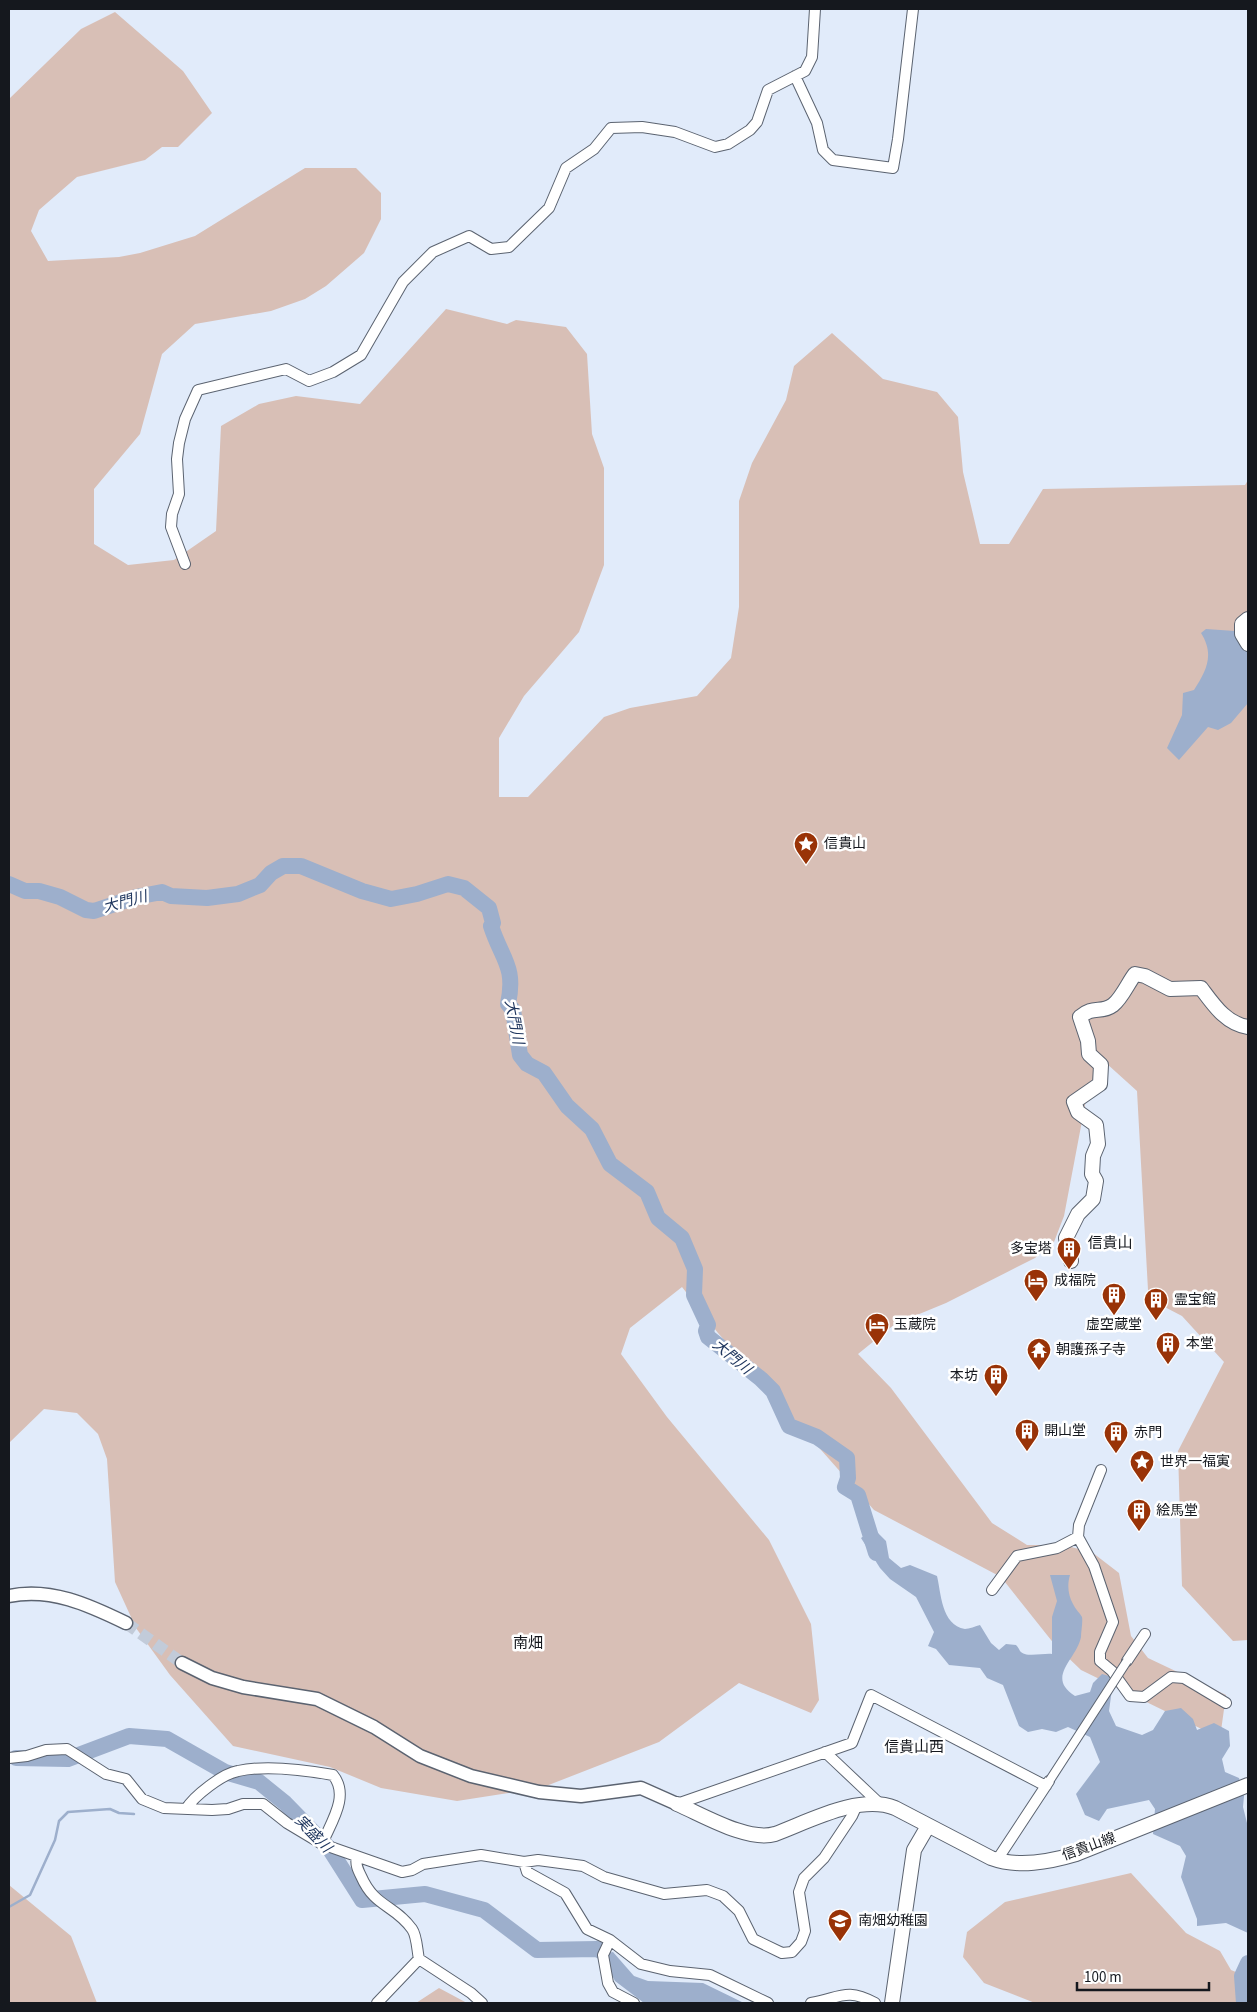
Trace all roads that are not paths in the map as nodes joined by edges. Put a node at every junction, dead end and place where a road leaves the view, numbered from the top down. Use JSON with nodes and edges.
{"nodes":[{"id":1,"x":815,"y":9,"type":"edge"},
{"id":2,"x":913,"y":9,"type":"edge"},
{"id":3,"x":795,"y":76,"type":"junction"},
{"id":4,"x":185,"y":564,"type":"dead end"},
{"id":5,"x":1248,"y":618,"type":"edge"},
{"id":6,"x":1248,"y":644,"type":"edge"},
{"id":7,"x":1248,"y":1027,"type":"edge"},
{"id":8,"x":1071,"y":1261,"type":"dead end"},
{"id":9,"x":1101,"y":1470,"type":"dead end"},
{"id":10,"x":1078,"y":1538,"type":"junction"},
{"id":11,"x":992,"y":1590,"type":"dead end"},
{"id":12,"x":9,"y":1596,"type":"edge"},
{"id":13,"x":126,"y":1623,"type":"tunnel mouth"},
{"id":14,"x":1145,"y":1634,"type":"dead end"},
{"id":15,"x":1127,"y":1661,"type":"joint"},
{"id":16,"x":182,"y":1663,"type":"tunnel mouth"},
{"id":17,"x":1226,"y":1703,"type":"dead end"},
{"id":18,"x":825,"y":1752,"type":"junction"},
{"id":19,"x":9,"y":1758,"type":"edge"},
{"id":20,"x":1048,"y":1783,"type":"junction"},
{"id":21,"x":1248,"y":1785,"type":"edge"},
{"id":22,"x":879,"y":1803,"type":"junction"},
{"id":23,"x":677,"y":1804,"type":"junction"},
{"id":24,"x":857,"y":1804,"type":"junction"},
{"id":25,"x":186,"y":1809,"type":"junction"},
{"id":26,"x":928,"y":1826,"type":"junction"},
{"id":27,"x":322,"y":1844,"type":"junction"},
{"id":28,"x":357,"y":1857,"type":"junction"},
{"id":29,"x":997,"y":1860,"type":"junction"},
{"id":30,"x":524,"y":1862,"type":"junction"},
{"id":31,"x":610,"y":1940,"type":"junction"},
{"id":32,"x":418,"y":1959,"type":"junction"},
{"id":33,"x":377,"y":2003,"type":"edge"},
{"id":34,"x":482,"y":2003,"type":"edge"},
{"id":35,"x":634,"y":2003,"type":"edge"},
{"id":36,"x":768,"y":2003,"type":"edge"},
{"id":37,"x":811,"y":2003,"type":"edge"},
{"id":38,"x":875,"y":2003,"type":"edge"},
{"id":39,"x":892,"y":2003,"type":"edge"}],
"edges":[{"from":1,"to":3,"type":"street"},
{"from":2,"to":3,"type":"street"},
{"from":3,"to":4,"type":"street"},
{"from":5,"to":6,"type":"main road"},
{"from":7,"to":8,"type":"main road"},
{"from":9,"to":10,"type":"street"},
{"from":10,"to":11,"type":"street"},
{"from":10,"to":17,"type":"street"},
{"from":12,"to":13,"type":"street"},
{"from":14,"to":15,"type":"street"},
{"from":15,"to":20,"type":"street","bridge":true},
{"from":16,"to":23,"type":"street"},
{"from":18,"to":20,"type":"street"},
{"from":18,"to":22,"type":"street"},
{"from":18,"to":23,"type":"street"},
{"from":19,"to":25,"type":"street"},
{"from":20,"to":29,"type":"street"},
{"from":21,"to":29,"type":"main road","name":"信貴山線"},
{"from":22,"to":24,"type":"main road","name":"信貴山線"},
{"from":22,"to":26,"type":"main road","name":"信貴山線"},
{"from":23,"to":24,"type":"main road","name":"信貴山線"},
{"from":24,"to":30,"type":"street"},
{"from":25,"to":27,"type":"street"},
{"from":25,"to":27,"type":"street"},
{"from":26,"to":29,"type":"main road","name":"信貴山線"},
{"from":26,"to":39,"type":"main road"},
{"from":27,"to":28,"type":"street"},
{"from":28,"to":30,"type":"street"},
{"from":28,"to":32,"type":"street"},
{"from":30,"to":31,"type":"street"},
{"from":31,"to":35,"type":"street"},
{"from":31,"to":36,"type":"street"},
{"from":32,"to":33,"type":"street"},
{"from":32,"to":34,"type":"street"},
{"from":37,"to":38,"type":"street"}]}
